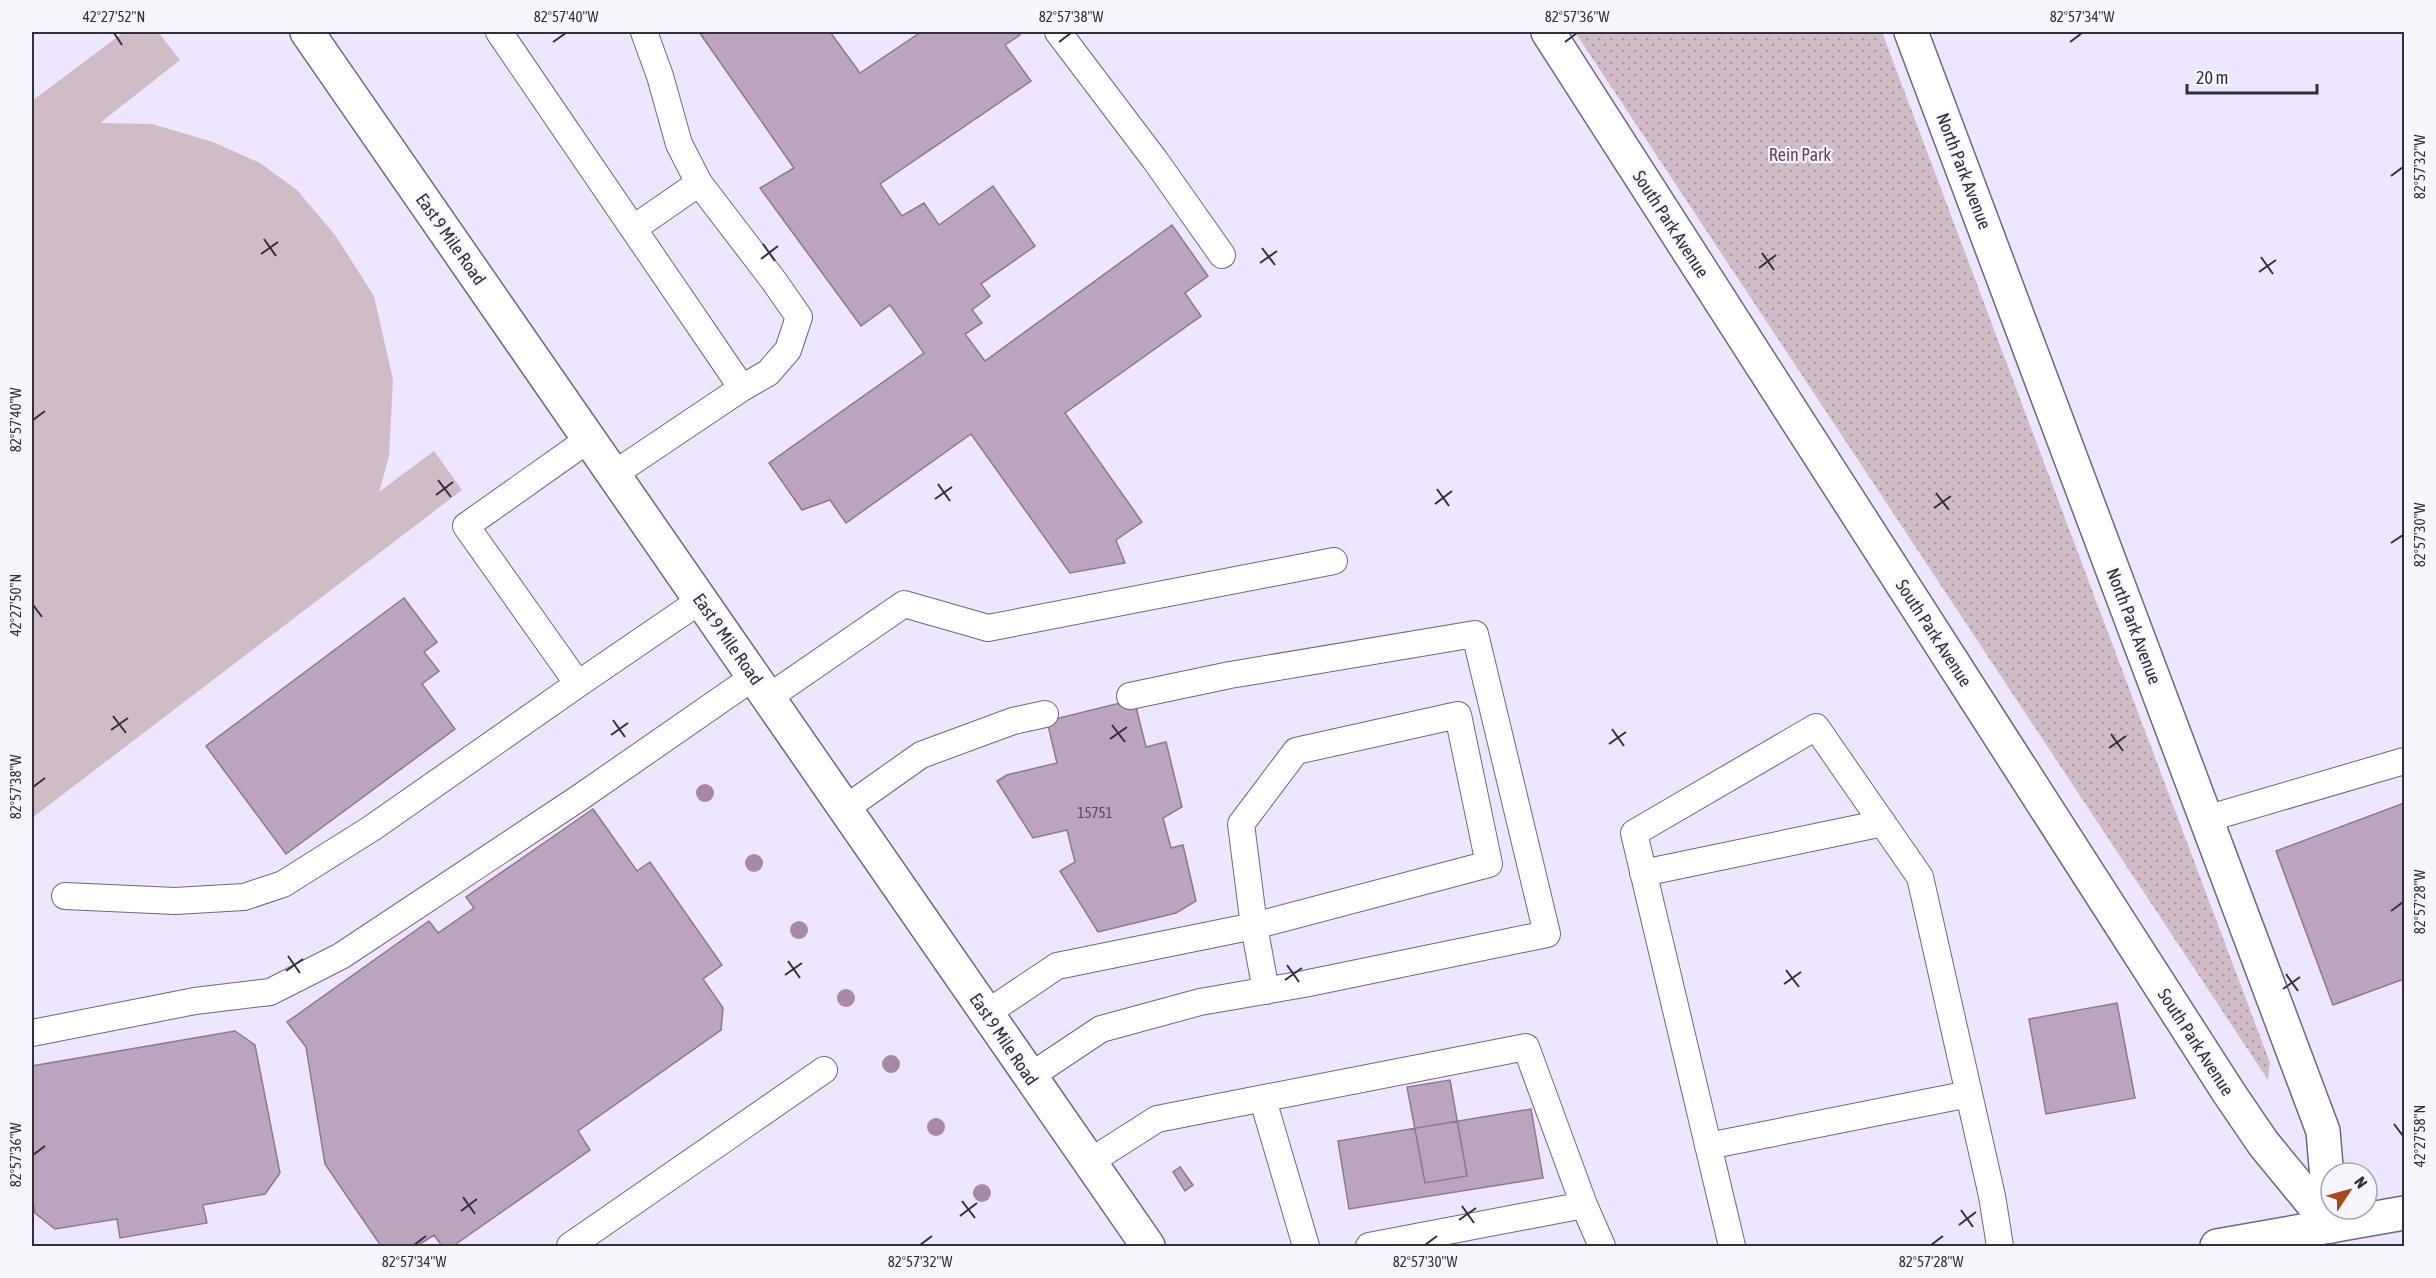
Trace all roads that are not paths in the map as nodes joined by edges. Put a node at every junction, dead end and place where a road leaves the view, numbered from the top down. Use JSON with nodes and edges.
{"nodes":[{"id":1,"x":307,"y":32,"type":"edge"},
{"id":2,"x":499,"y":32,"type":"edge"},
{"id":3,"x":644,"y":32,"type":"edge"},
{"id":4,"x":1058,"y":32,"type":"edge"},
{"id":5,"x":1548,"y":32,"type":"edge"},
{"id":6,"x":1911,"y":32,"type":"edge"},
{"id":7,"x":699,"y":183,"type":"junction"},
{"id":8,"x":634,"y":228,"type":"junction"},
{"id":9,"x":1222,"y":255,"type":"dead end"},
{"id":10,"x":742,"y":388,"type":"junction"},
{"id":11,"x":589,"y":439,"type":"junction"},
{"id":12,"x":614,"y":474,"type":"junction"},
{"id":13,"x":1334,"y":561,"type":"dead end"},
{"id":14,"x":701,"y":600,"type":"junction"},
{"id":15,"x":578,"y":684,"type":"junction"},
{"id":16,"x":762,"y":687,"type":"junction"},
{"id":17,"x":1130,"y":696,"type":"dead end"},
{"id":18,"x":1045,"y":714,"type":"dead end"},
{"id":19,"x":2404,"y":761,"type":"edge"},
{"id":20,"x":846,"y":808,"type":"junction"},
{"id":21,"x":2206,"y":819,"type":"junction"},
{"id":22,"x":1883,"y":823,"type":"junction"},
{"id":23,"x":1643,"y":873,"type":"junction"},
{"id":24,"x":65,"y":896,"type":"dead end"},
{"id":25,"x":1254,"y":926,"type":"junction"},
{"id":26,"x":1266,"y":991,"type":"junction"},
{"id":27,"x":987,"y":1013,"type":"junction"},
{"id":28,"x":32,"y":1033,"type":"edge"},
{"id":29,"x":824,"y":1070,"type":"dead end"},
{"id":30,"x":1029,"y":1077,"type":"junction"},
{"id":31,"x":1969,"y":1094,"type":"junction"},
{"id":32,"x":1263,"y":1100,"type":"junction"},
{"id":33,"x":1707,"y":1146,"type":"junction"},
{"id":34,"x":1088,"y":1163,"type":"junction"},
{"id":35,"x":1584,"y":1205,"type":"junction"},
{"id":36,"x":2404,"y":1213,"type":"edge"},
{"id":37,"x":2331,"y":1226,"type":"junction"},
{"id":38,"x":1382,"y":1245,"type":"edge"},
{"id":39,"x":570,"y":1246,"type":"edge"},
{"id":40,"x":1148,"y":1246,"type":"edge"},
{"id":41,"x":1306,"y":1246,"type":"edge"},
{"id":42,"x":1602,"y":1246,"type":"edge"},
{"id":43,"x":1732,"y":1246,"type":"edge"},
{"id":44,"x":2000,"y":1246,"type":"edge"},
{"id":45,"x":2217,"y":1246,"type":"edge"}],
"edges":[{"from":1,"to":11,"type":"street","name":"East 9 Mile Road"},
{"from":2,"to":8,"type":"lane"},
{"from":3,"to":7,"type":"lane"},
{"from":4,"to":9,"type":"lane"},
{"from":5,"to":37,"type":"street","name":"South Park Avenue"},
{"from":6,"to":21,"type":"street","name":"North Park Avenue"},
{"from":7,"to":8,"type":"lane"},
{"from":7,"to":10,"type":"lane"},
{"from":8,"to":10,"type":"lane"},
{"from":10,"to":12,"type":"lane"},
{"from":11,"to":12,"type":"street","name":"East 9 Mile Road"},
{"from":11,"to":15,"type":"lane"},
{"from":12,"to":14,"type":"street","name":"East 9 Mile Road"},
{"from":13,"to":16,"type":"lane"},
{"from":14,"to":15,"type":"lane"},
{"from":14,"to":16,"type":"street","name":"East 9 Mile Road"},
{"from":15,"to":24,"type":"lane"},
{"from":16,"to":20,"type":"street","name":"East 9 Mile Road"},
{"from":16,"to":28,"type":"lane"},
{"from":17,"to":26,"type":"lane"},
{"from":18,"to":20,"type":"lane"},
{"from":19,"to":21,"type":"lane"},
{"from":20,"to":27,"type":"street","name":"East 9 Mile Road"},
{"from":21,"to":37,"type":"street","name":"North Park Avenue"},
{"from":22,"to":23,"type":"lane"},
{"from":22,"to":23,"type":"lane"},
{"from":22,"to":31,"type":"lane"},
{"from":23,"to":33,"type":"lane"},
{"from":25,"to":25,"type":"lane"},
{"from":25,"to":26,"type":"lane"},
{"from":25,"to":27,"type":"lane"},
{"from":26,"to":30,"type":"lane"},
{"from":27,"to":30,"type":"street","name":"East 9 Mile Road"},
{"from":29,"to":39,"type":"lane"},
{"from":30,"to":34,"type":"street","name":"East 9 Mile Road"},
{"from":31,"to":33,"type":"lane"},
{"from":31,"to":44,"type":"lane"},
{"from":32,"to":34,"type":"lane"},
{"from":32,"to":35,"type":"lane"},
{"from":32,"to":41,"type":"lane"},
{"from":33,"to":43,"type":"lane"},
{"from":34,"to":40,"type":"street","name":"East 9 Mile Road"},
{"from":35,"to":38,"type":"lane"},
{"from":35,"to":42,"type":"lane"},
{"from":36,"to":37,"type":"street"},
{"from":37,"to":45,"type":"street"}]}
